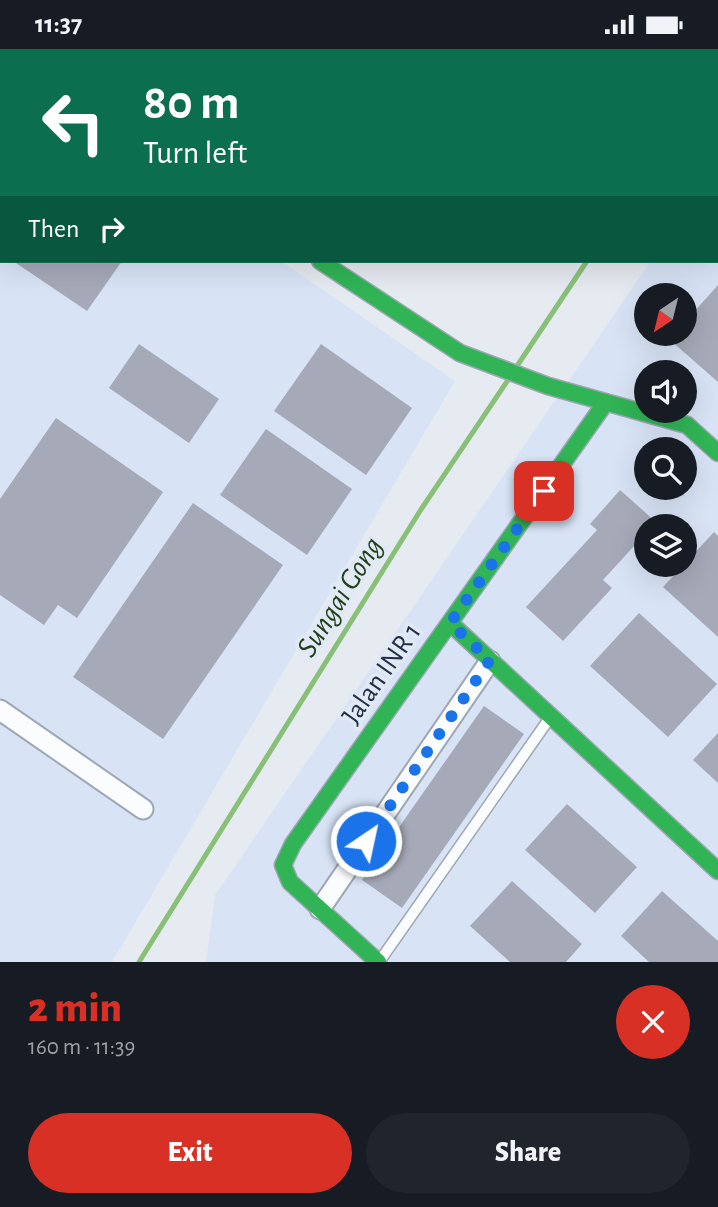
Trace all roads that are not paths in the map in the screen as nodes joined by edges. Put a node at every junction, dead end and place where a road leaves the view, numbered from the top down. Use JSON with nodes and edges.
{"nodes":[{"id":1,"x":323,"y":263,"type":"edge"},
{"id":2,"x":606,"y":402,"type":"junction"},
{"id":3,"x":718,"y":453,"type":"edge"},
{"id":4,"x":450,"y":623,"type":"junction"},
{"id":5,"x":490,"y":660,"type":"junction"},
{"id":6,"x":0,"y":710,"type":"edge"},
{"id":7,"x":551,"y":716,"type":"junction"},
{"id":8,"x":143,"y":809,"type":"dead end"},
{"id":9,"x":718,"y":871,"type":"edge"},
{"id":10,"x":320,"y":909,"type":"junction"},
{"id":11,"x":379,"y":962,"type":"edge"}],
"edges":[{"from":1,"to":2,"type":"street"},
{"from":2,"to":3,"type":"street"},
{"from":2,"to":4,"type":"street","name":"Jalan INR 1"},
{"from":4,"to":5,"type":"street"},
{"from":4,"to":10,"type":"street","name":"Jalan INR 1"},
{"from":5,"to":7,"type":"street"},
{"from":5,"to":10,"type":"street"},
{"from":6,"to":8,"type":"street"},
{"from":7,"to":9,"type":"street"},
{"from":7,"to":11,"type":"lane"},
{"from":10,"to":11,"type":"street","name":"Jalan INR 1"}]}
